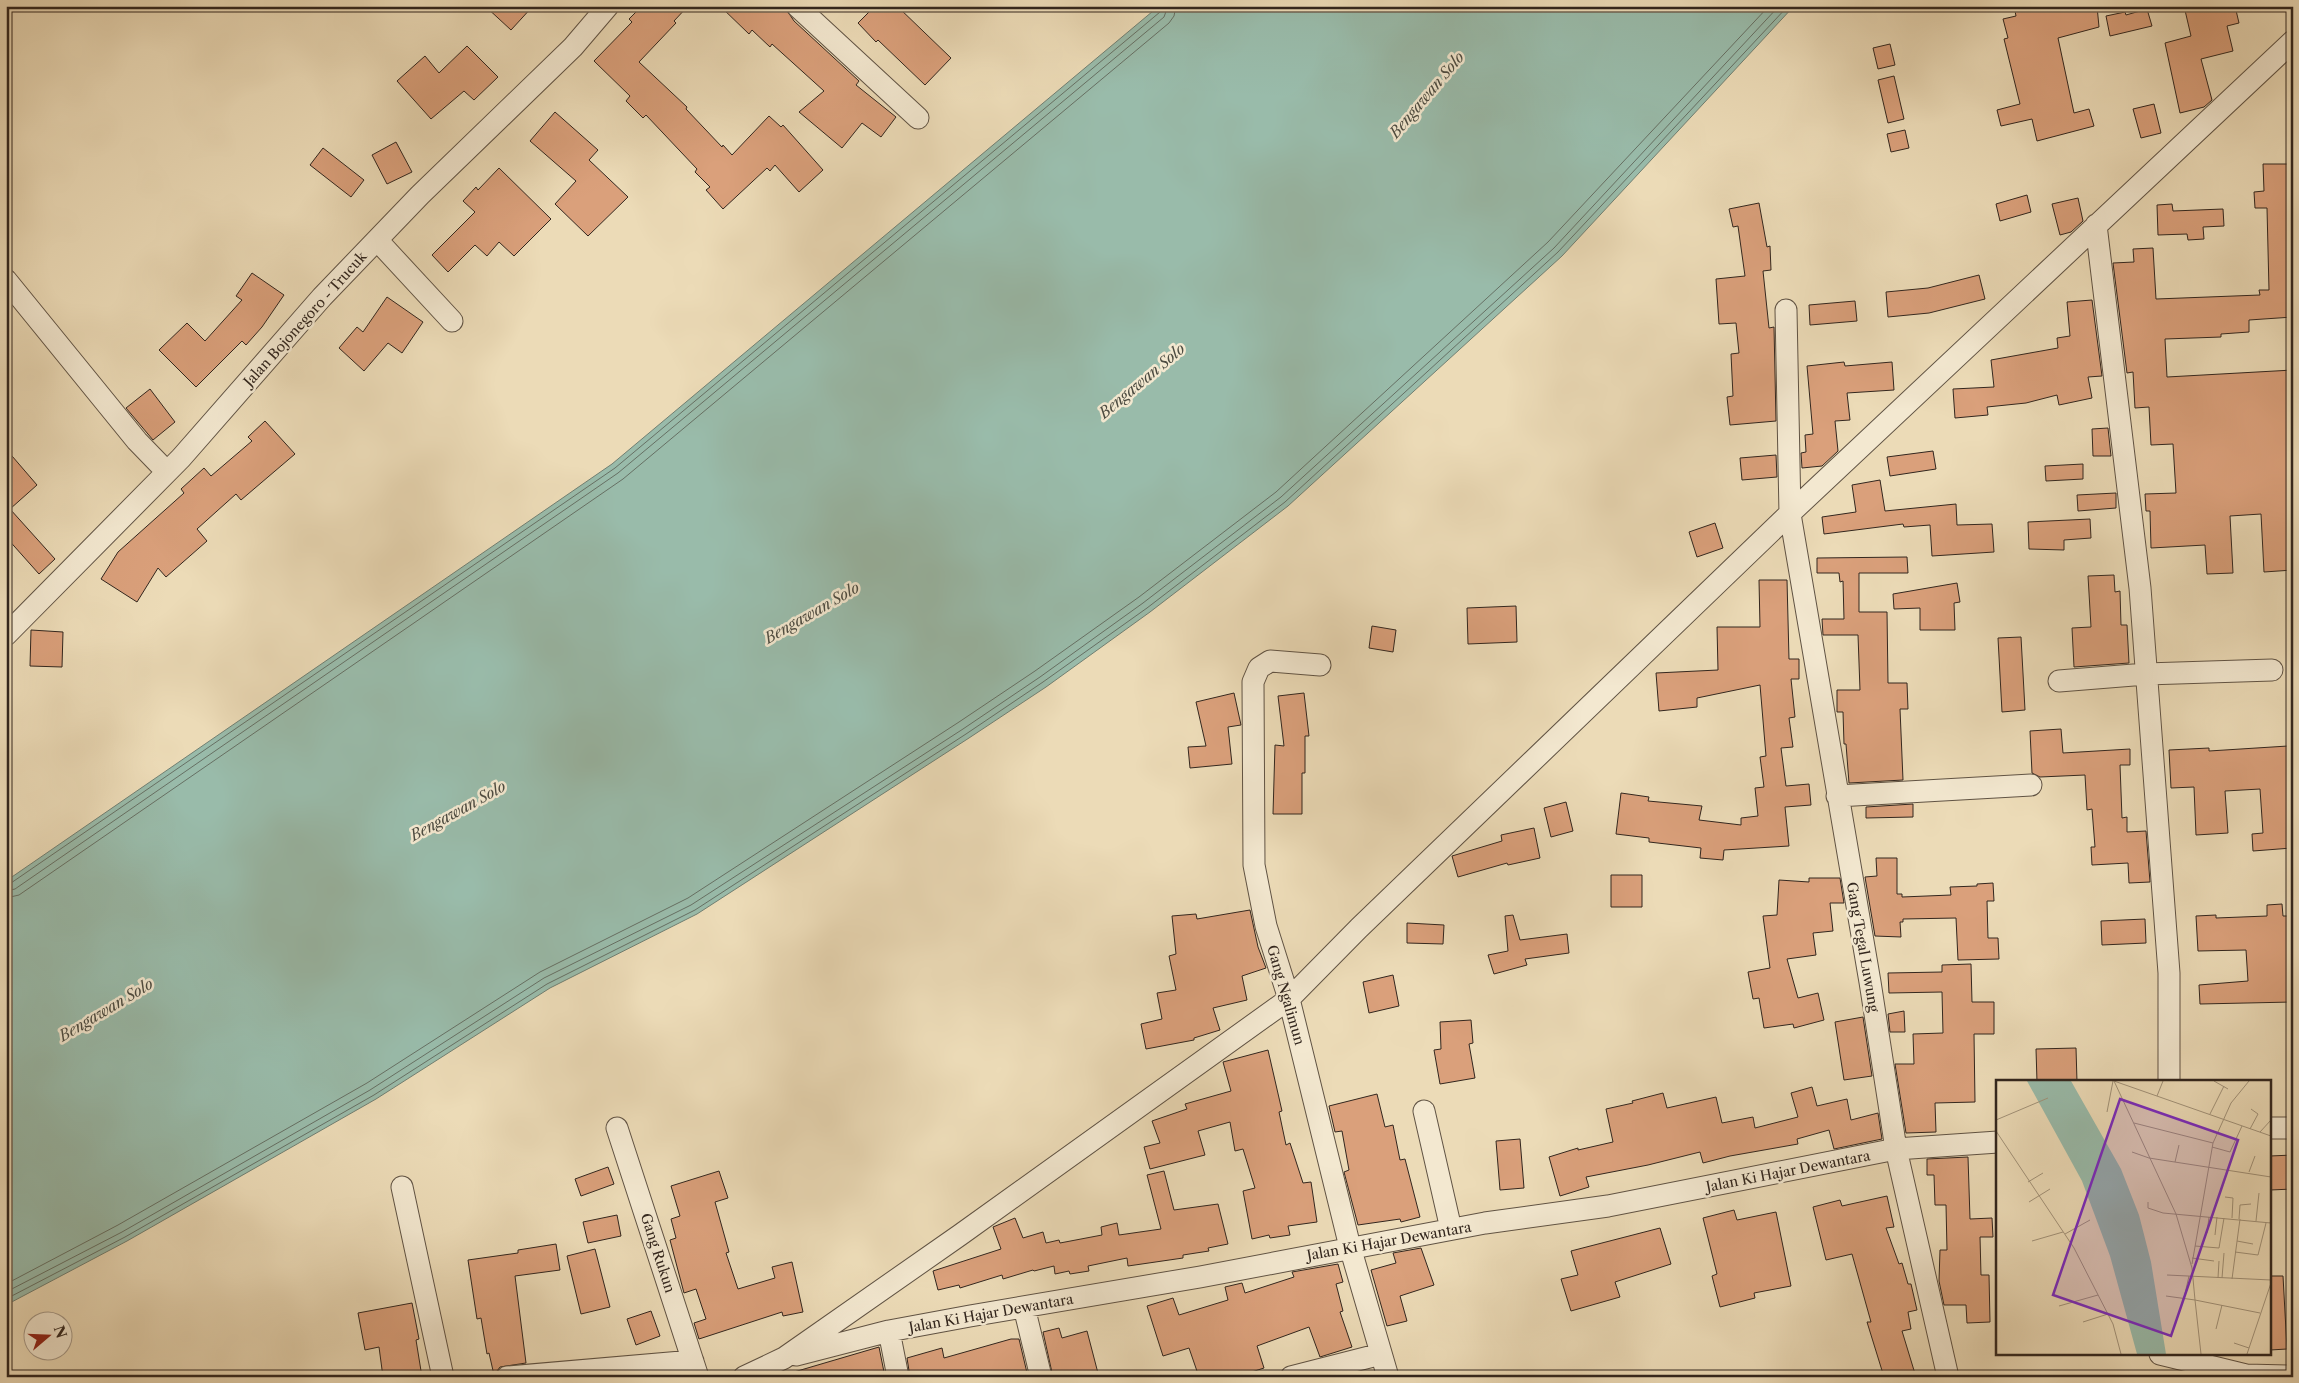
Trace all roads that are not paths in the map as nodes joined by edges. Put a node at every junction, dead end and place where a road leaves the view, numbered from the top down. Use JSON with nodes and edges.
{"nodes":[{"id":1,"x":608,"y":6,"type":"edge"},
{"id":2,"x":797,"y":6,"type":"edge"},
{"id":3,"x":2293,"y":41,"type":"edge"},
{"id":4,"x":918,"y":118,"type":"dead end"},
{"id":5,"x":2096,"y":225,"type":"junction"},
{"id":6,"x":377,"y":240,"type":"junction"},
{"id":7,"x":6,"y":280,"type":"edge"},
{"id":8,"x":1786,"y":310,"type":"dead end"},
{"id":9,"x":452,"y":321,"type":"dead end"},
{"id":10,"x":167,"y":472,"type":"junction"},
{"id":11,"x":1790,"y":514,"type":"junction"},
{"id":12,"x":6,"y":635,"type":"edge"},
{"id":13,"x":1320,"y":664,"type":"dead end"},
{"id":14,"x":2272,"y":670,"type":"dead end"},
{"id":15,"x":2146,"y":674,"type":"junction"},
{"id":16,"x":2059,"y":681,"type":"dead end"},
{"id":17,"x":2031,"y":785,"type":"dead end"},
{"id":18,"x":1837,"y":796,"type":"junction"},
{"id":19,"x":1289,"y":999,"type":"junction"},
{"id":20,"x":2169,"y":1080,"type":"edge"},
{"id":21,"x":1424,"y":1111,"type":"dead end"},
{"id":22,"x":617,"y":1128,"type":"dead end"},
{"id":23,"x":2272,"y":1128,"type":"edge"},
{"id":24,"x":2293,"y":1128,"type":"edge"},
{"id":25,"x":1996,"y":1142,"type":"edge"},
{"id":26,"x":1896,"y":1149,"type":"junction"},
{"id":27,"x":402,"y":1187,"type":"dead end"},
{"id":28,"x":1451,"y":1229,"type":"junction"},
{"id":29,"x":1350,"y":1247,"type":"junction"},
{"id":30,"x":1024,"y":1307,"type":"junction"},
{"id":31,"x":889,"y":1331,"type":"junction"},
{"id":32,"x":1381,"y":1354,"type":"junction"},
{"id":33,"x":2168,"y":1356,"type":"edge"},
{"id":34,"x":784,"y":1358,"type":"junction"},
{"id":35,"x":696,"y":1369,"type":"edge"},
{"id":36,"x":2293,"y":1376,"type":"edge"},
{"id":37,"x":443,"y":1377,"type":"edge"},
{"id":38,"x":507,"y":1377,"type":"edge"},
{"id":39,"x":744,"y":1377,"type":"edge"},
{"id":40,"x":898,"y":1377,"type":"edge"},
{"id":41,"x":1041,"y":1377,"type":"edge"},
{"id":42,"x":1291,"y":1377,"type":"edge"},
{"id":43,"x":1388,"y":1377,"type":"edge"},
{"id":44,"x":1948,"y":1377,"type":"edge"}],
"edges":[{"from":1,"to":6,"type":"street","name":"Jalan Bojonegoro - Trucuk"},
{"from":2,"to":4,"type":"street"},
{"from":3,"to":5,"type":"street"},
{"from":5,"to":11,"type":"street"},
{"from":5,"to":15,"type":"street"},
{"from":6,"to":9,"type":"street"},
{"from":6,"to":10,"type":"street","name":"Jalan Bojonegoro - Trucuk"},
{"from":7,"to":10,"type":"street"},
{"from":8,"to":11,"type":"street","name":"Gang Tegal Luwung"},
{"from":10,"to":12,"type":"street","name":"Jalan Bojonegoro - Trucuk"},
{"from":11,"to":18,"type":"street","name":"Gang Tegal Luwung"},
{"from":11,"to":19,"type":"street"},
{"from":13,"to":19,"type":"street","name":"Gang Ngalimun"},
{"from":14,"to":15,"type":"street"},
{"from":15,"to":16,"type":"street"},
{"from":15,"to":20,"type":"street"},
{"from":17,"to":18,"type":"street"},
{"from":18,"to":26,"type":"street","name":"Gang Tegal Luwung"},
{"from":19,"to":29,"type":"street","name":"Gang Ngalimun"},
{"from":19,"to":34,"type":"street"},
{"from":21,"to":28,"type":"street"},
{"from":22,"to":35,"type":"street","name":"Gang Rukun"},
{"from":23,"to":24,"type":"street"},
{"from":25,"to":26,"type":"street","name":"Jalan Ki Hajar Dewantara"},
{"from":26,"to":28,"type":"street","name":"Jalan Ki Hajar Dewantara"},
{"from":26,"to":44,"type":"street","name":"Gang Tegal Luwung"},
{"from":27,"to":37,"type":"street"},
{"from":28,"to":29,"type":"street","name":"Jalan Ki Hajar Dewantara"},
{"from":29,"to":30,"type":"street","name":"Jalan Ki Hajar Dewantara"},
{"from":29,"to":32,"type":"street","name":"Gang Ngalimun"},
{"from":30,"to":31,"type":"street","name":"Jalan Ki Hajar Dewantara"},
{"from":30,"to":41,"type":"street"},
{"from":31,"to":34,"type":"street","name":"Jalan Ki Hajar Dewantara"},
{"from":31,"to":40,"type":"street"},
{"from":32,"to":42,"type":"street"},
{"from":32,"to":43,"type":"street","name":"Gang Ngalimun"},
{"from":33,"to":36,"type":"street"},
{"from":34,"to":39,"type":"street"},
{"from":35,"to":38,"type":"street"}]}
